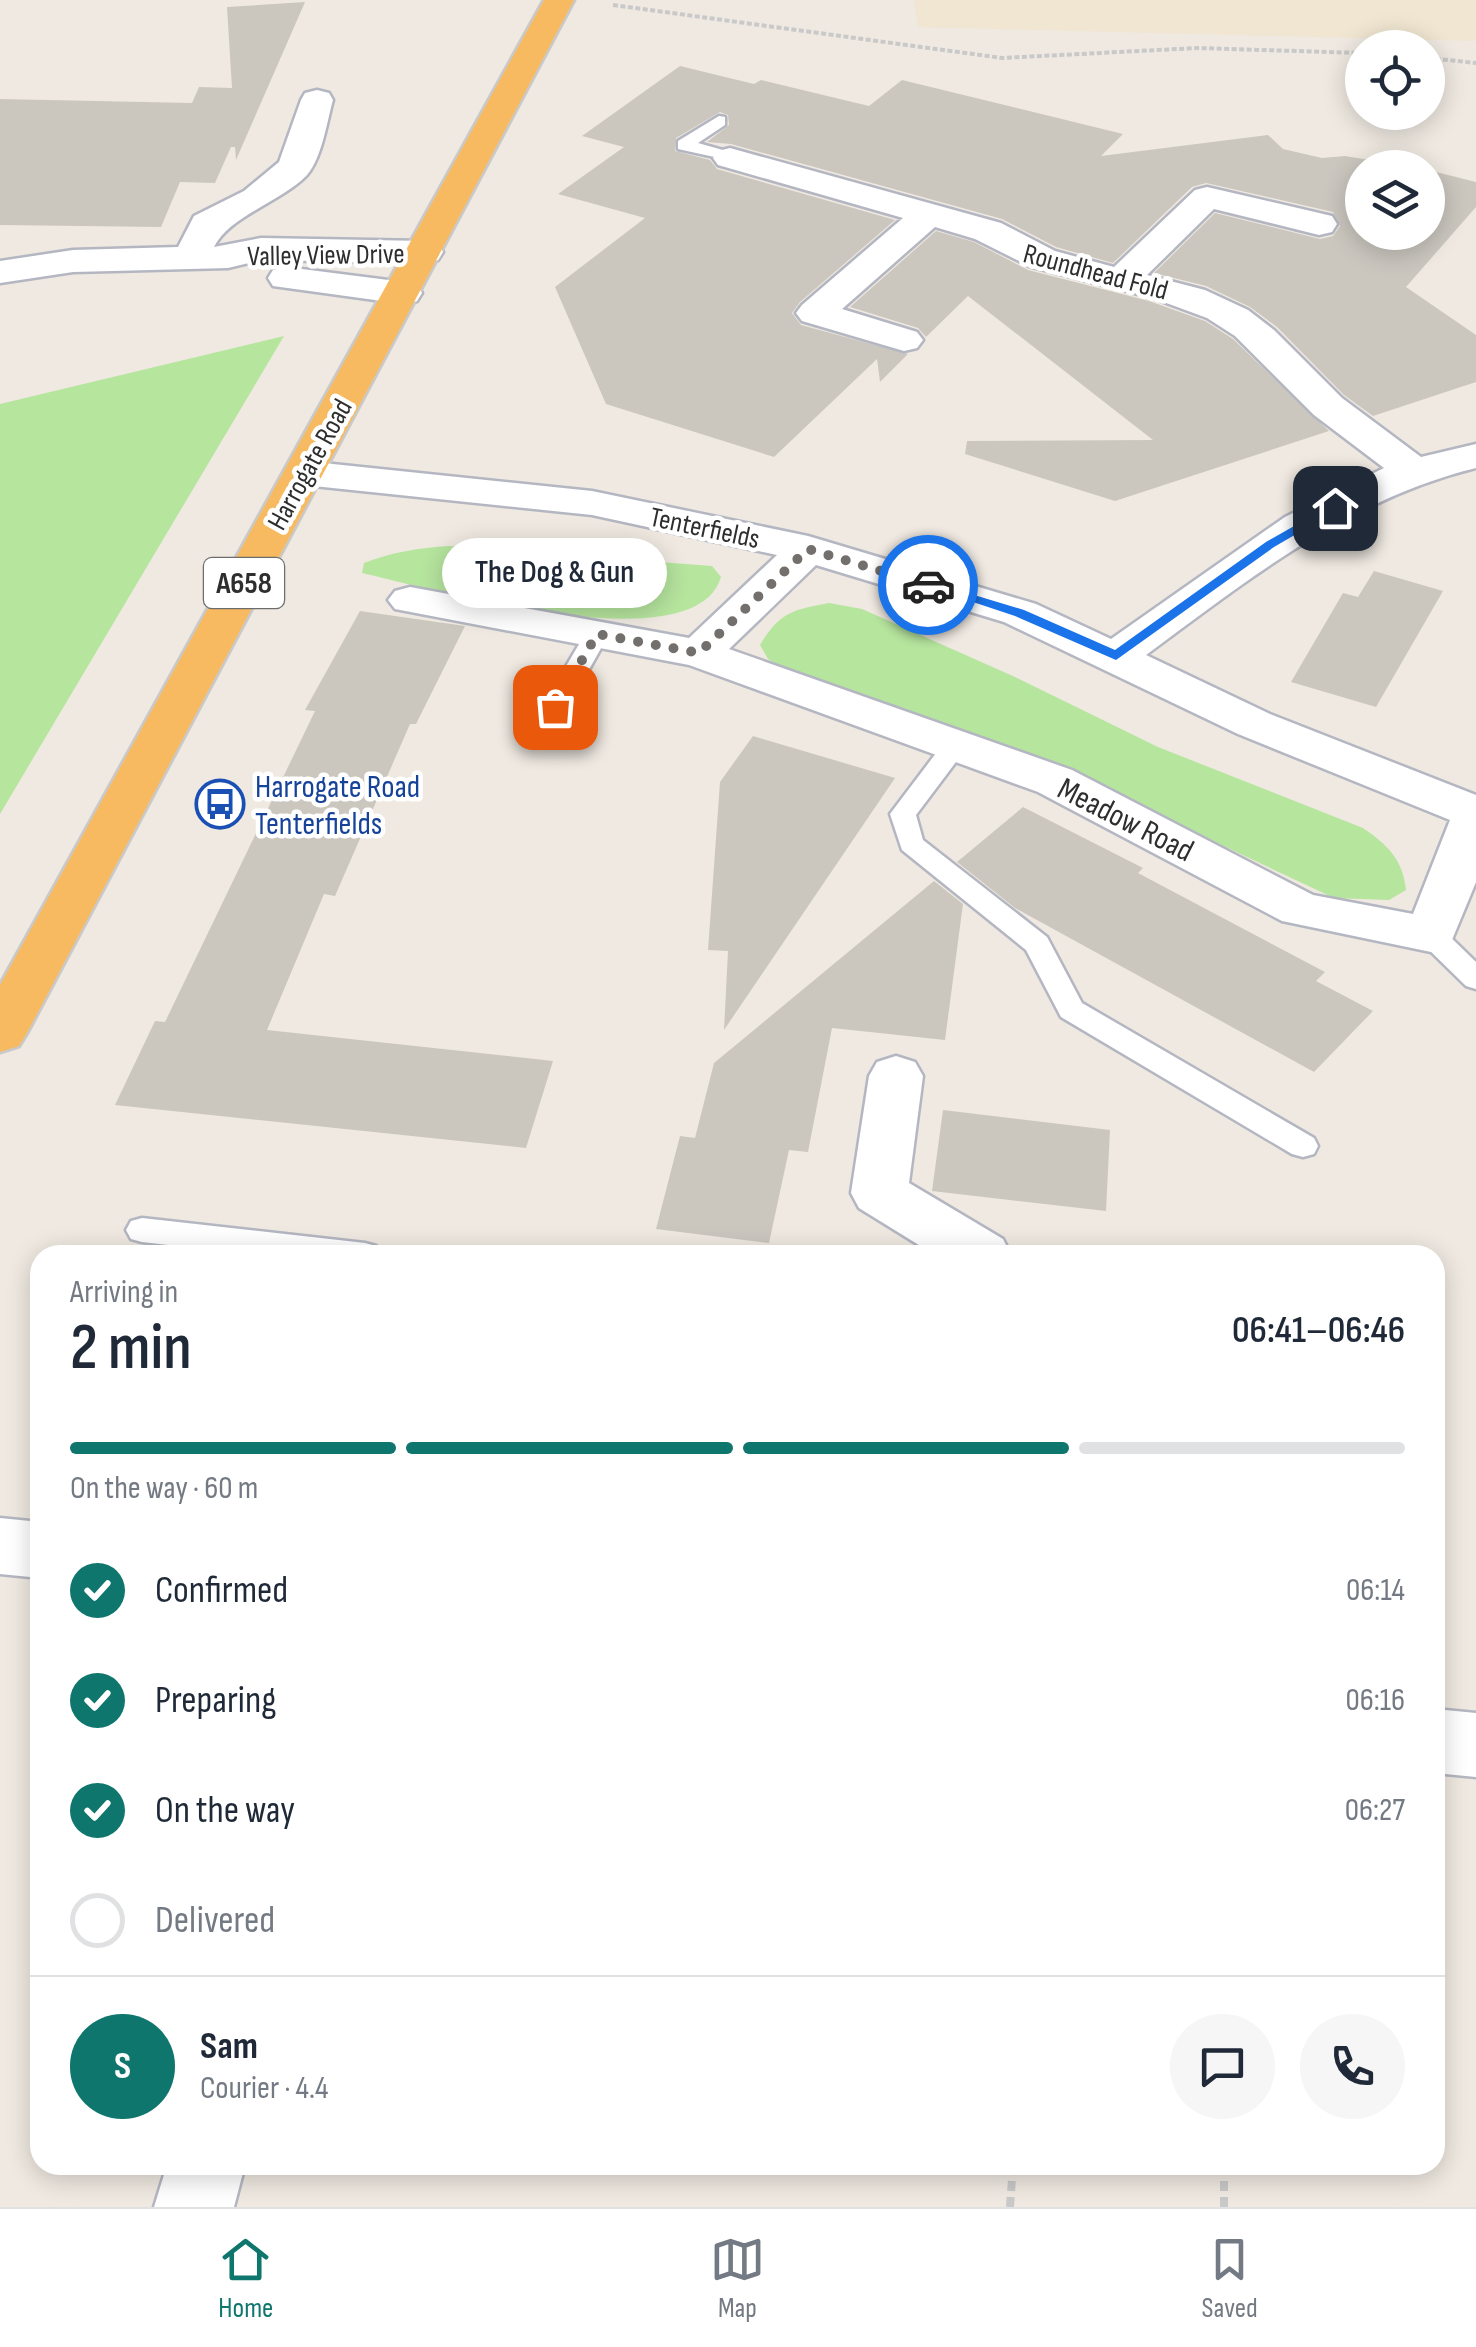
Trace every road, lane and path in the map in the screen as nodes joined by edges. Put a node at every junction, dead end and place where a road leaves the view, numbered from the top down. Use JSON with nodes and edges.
{"nodes":[{"id":1,"x":559,"y":0,"type":"edge"},
{"id":2,"x":595,"y":3,"type":"dead end"},
{"id":3,"x":1345,"y":52,"type":"edge"},
{"id":4,"x":1445,"y":60,"type":"edge"},
{"id":5,"x":1476,"y":63,"type":"edge"},
{"id":6,"x":317,"y":100,"type":"dead end"},
{"id":7,"x":719,"y":121,"type":"dead end"},
{"id":8,"x":730,"y":158,"type":"joint"},
{"id":9,"x":927,"y":216,"type":"junction"},
{"id":10,"x":1320,"y":224,"type":"dead end"},
{"id":11,"x":425,"y":252,"type":"junction"},
{"id":12,"x":210,"y":257,"type":"junction"},
{"id":13,"x":0,"y":272,"type":"edge"},
{"id":14,"x":1123,"y":278,"type":"junction"},
{"id":15,"x":404,"y":293,"type":"junction"},
{"id":16,"x":904,"y":340,"type":"dead end"},
{"id":17,"x":1476,"y":456,"type":"edge"},
{"id":18,"x":1414,"y":471,"type":"junction"},
{"id":19,"x":304,"y":473,"type":"junction"},
{"id":20,"x":808,"y":549,"type":"junction"},
{"id":21,"x":410,"y":600,"type":"dead end"},
{"id":22,"x":597,"y":634,"type":"junction"},
{"id":23,"x":699,"y":653,"type":"junction"},
{"id":24,"x":1116,"y":656,"type":"junction"},
{"id":25,"x":555,"y":707,"type":"dead end"},
{"id":26,"x":955,"y":746,"type":"junction"},
{"id":27,"x":1476,"y":814,"type":"edge"},
{"id":28,"x":1431,"y":935,"type":"junction"},
{"id":29,"x":1476,"y":979,"type":"edge"},
{"id":30,"x":0,"y":1033,"type":"edge"},
{"id":31,"x":896,"y":1076,"type":"dead end"},
{"id":32,"x":1303,"y":1146,"type":"dead end"},
{"id":33,"x":142,"y":1230,"type":"dead end"},
{"id":34,"x":276,"y":1245,"type":"edge"},
{"id":35,"x":966,"y":1245,"type":"edge"},
{"id":36,"x":0,"y":1546,"type":"edge"},
{"id":37,"x":30,"y":1549,"type":"edge"},
{"id":38,"x":1445,"y":1742,"type":"edge"},
{"id":39,"x":1476,"y":1745,"type":"edge"},
{"id":40,"x":203,"y":2175,"type":"edge"},
{"id":41,"x":1012,"y":2175,"type":"edge"},
{"id":42,"x":1224,"y":2175,"type":"edge"},
{"id":43,"x":194,"y":2207,"type":"edge"},
{"id":44,"x":1010,"y":2207,"type":"edge"},
{"id":45,"x":1224,"y":2207,"type":"edge"}],
"edges":[{"from":1,"to":11,"type":"highway","name":"Harrogate Road","number":"A658"},
{"from":2,"to":3,"type":"path"},
{"from":4,"to":5,"type":"path"},
{"from":6,"to":12,"type":"street","name":"Valley View Drive"},
{"from":7,"to":8,"type":"lane"},
{"from":8,"to":9,"type":"street","name":"Roundhead Fold"},
{"from":9,"to":14,"type":"street","name":"Roundhead Fold"},
{"from":9,"to":16,"type":"street"},
{"from":10,"to":14,"type":"street"},
{"from":11,"to":12,"type":"street","name":"Valley View Drive"},
{"from":11,"to":15,"type":"highway","name":"Harrogate Road","number":"A658"},
{"from":12,"to":13,"type":"street","name":"Valley View Drive"},
{"from":12,"to":15,"type":"street","name":"Valley View Drive"},
{"from":14,"to":18,"type":"street","name":"Roundhead Fold"},
{"from":15,"to":19,"type":"highway","name":"Harrogate Road","number":"A658"},
{"from":17,"to":18,"type":"street"},
{"from":18,"to":24,"type":"street"},
{"from":19,"to":20,"type":"street","name":"Tenterfields"},
{"from":19,"to":30,"type":"highway","name":"Harrogate Road","number":"A658"},
{"from":20,"to":23,"type":"street"},
{"from":20,"to":24,"type":"street","name":"Tenterfields"},
{"from":21,"to":22,"type":"street","name":"Meadow Road"},
{"from":22,"to":23,"type":"street","name":"Meadow Road"},
{"from":22,"to":25,"type":"lane"},
{"from":23,"to":26,"type":"street","name":"Meadow Road"},
{"from":24,"to":27,"type":"street","name":"Tenterfields"},
{"from":26,"to":28,"type":"street","name":"Meadow Road"},
{"from":26,"to":32,"type":"lane"},
{"from":27,"to":28,"type":"street"},
{"from":28,"to":29,"type":"lane"},
{"from":31,"to":35,"type":"street"},
{"from":33,"to":34,"type":"lane"},
{"from":36,"to":37,"type":"street"},
{"from":38,"to":39,"type":"street"},
{"from":40,"to":43,"type":"street"},
{"from":41,"to":44,"type":"path"},
{"from":42,"to":45,"type":"path"}]}
